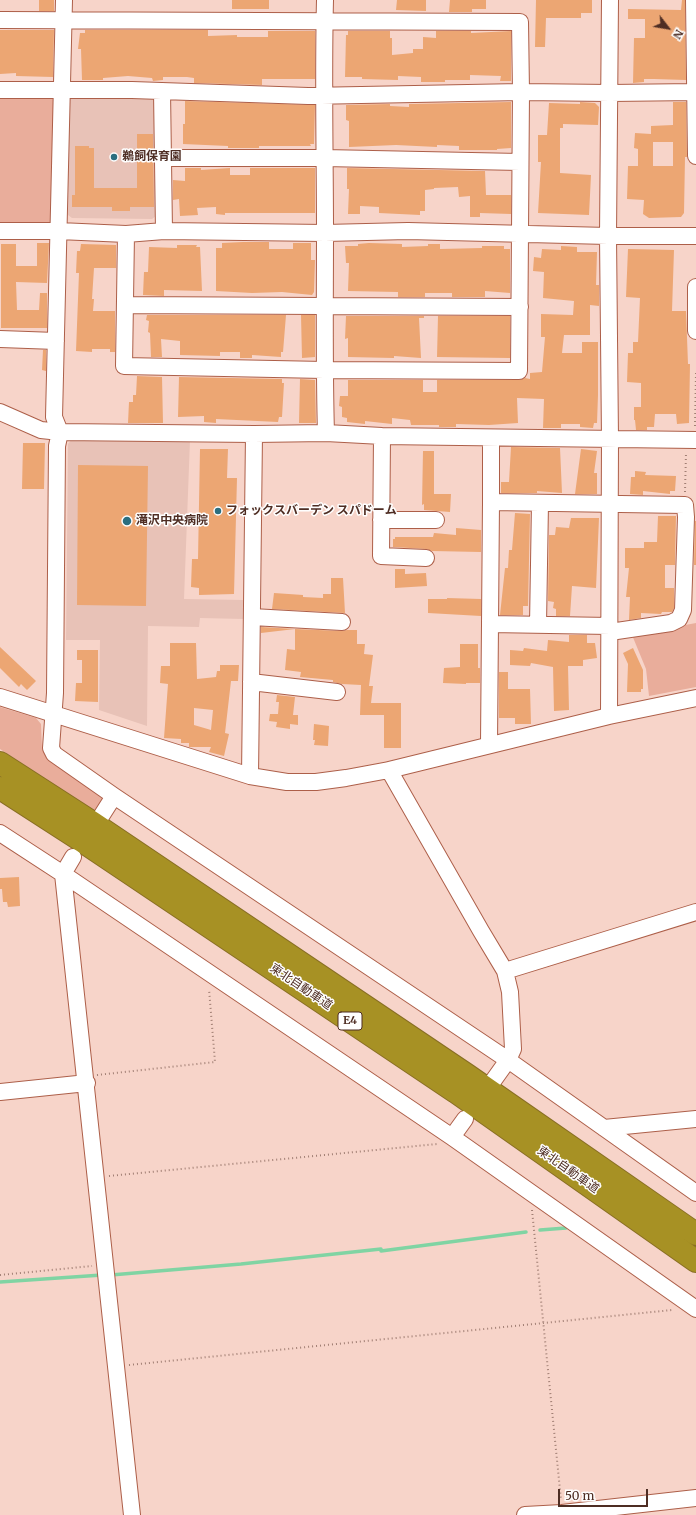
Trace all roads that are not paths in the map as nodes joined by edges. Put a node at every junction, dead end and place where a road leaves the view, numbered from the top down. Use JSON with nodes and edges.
{"nodes":[{"id":1,"x":64,"y":0,"type":"edge"},
{"id":2,"x":325,"y":0,"type":"edge"},
{"id":3,"x":610,"y":0,"type":"edge"},
{"id":4,"x":694,"y":0,"type":"edge"},
{"id":5,"x":0,"y":20,"type":"edge"},
{"id":6,"x":64,"y":20,"type":"junction"},
{"id":7,"x":695,"y":21,"type":"edge"},
{"id":8,"x":324,"y":22,"type":"junction"},
{"id":9,"x":0,"y":90,"type":"edge"},
{"id":10,"x":62,"y":91,"type":"junction"},
{"id":11,"x":162,"y":91,"type":"junction"},
{"id":12,"x":521,"y":92,"type":"junction"},
{"id":13,"x":695,"y":92,"type":"edge"},
{"id":14,"x":610,"y":93,"type":"junction"},
{"id":15,"x":323,"y":95,"type":"junction"},
{"id":16,"x":696,"y":156,"type":"edge"},
{"id":17,"x":162,"y":158,"type":"junction"},
{"id":18,"x":324,"y":158,"type":"junction"},
{"id":19,"x":520,"y":162,"type":"junction"},
{"id":20,"x":0,"y":231,"type":"edge"},
{"id":21,"x":59,"y":231,"type":"junction"},
{"id":22,"x":164,"y":231,"type":"junction"},
{"id":23,"x":325,"y":233,"type":"junction"},
{"id":24,"x":126,"y":234,"type":"junction"},
{"id":25,"x":520,"y":234,"type":"junction"},
{"id":26,"x":608,"y":236,"type":"junction"},
{"id":27,"x":696,"y":236,"type":"edge"},
{"id":28,"x":696,"y":287,"type":"edge"},
{"id":29,"x":125,"y":305,"type":"junction"},
{"id":30,"x":324,"y":306,"type":"junction"},
{"id":31,"x":520,"y":307,"type":"junction"},
{"id":32,"x":696,"y":307,"type":"edge"},
{"id":33,"x":696,"y":331,"type":"edge"},
{"id":34,"x":0,"y":339,"type":"edge"},
{"id":35,"x":56,"y":341,"type":"junction"},
{"id":36,"x":324,"y":370,"type":"junction"},
{"id":37,"x":0,"y":412,"type":"edge"},
{"id":38,"x":60,"y":432,"type":"junction"},
{"id":39,"x":326,"y":433,"type":"junction"},
{"id":40,"x":254,"y":434,"type":"junction"},
{"id":41,"x":382,"y":436,"type":"junction"},
{"id":42,"x":491,"y":438,"type":"junction"},
{"id":43,"x":610,"y":439,"type":"junction"},
{"id":44,"x":692,"y":440,"type":"edge"},
{"id":45,"x":491,"y":502,"type":"junction"},
{"id":46,"x":540,"y":503,"type":"junction"},
{"id":47,"x":610,"y":504,"type":"junction"},
{"id":48,"x":381,"y":520,"type":"junction"},
{"id":49,"x":436,"y":520,"type":"dead end"},
{"id":50,"x":426,"y":558,"type":"dead end"},
{"id":51,"x":252,"y":617,"type":"junction"},
{"id":52,"x":342,"y":622,"type":"dead end"},
{"id":53,"x":490,"y":624,"type":"junction"},
{"id":54,"x":538,"y":625,"type":"junction"},
{"id":55,"x":610,"y":629,"type":"junction"},
{"id":56,"x":251,"y":682,"type":"junction"},
{"id":57,"x":337,"y":692,"type":"dead end"},
{"id":58,"x":0,"y":697,"type":"edge"},
{"id":59,"x":696,"y":698,"type":"edge"},
{"id":60,"x":53,"y":714,"type":"junction"},
{"id":61,"x":609,"y":716,"type":"junction"},
{"id":62,"x":488,"y":744,"type":"junction"},
{"id":63,"x":0,"y":763,"type":"edge"},
{"id":64,"x":389,"y":770,"type":"junction"},
{"id":65,"x":250,"y":776,"type":"junction"},
{"id":66,"x":0,"y":788,"type":"edge"},
{"id":67,"x":114,"y":796,"type":"junction"},
{"id":68,"x":100,"y":818,"type":"dead end"},
{"id":69,"x":0,"y":833,"type":"edge"},
{"id":70,"x":73,"y":857,"type":"dead end"},
{"id":71,"x":63,"y":874,"type":"junction"},
{"id":72,"x":696,"y":912,"type":"edge"},
{"id":73,"x":505,"y":971,"type":"junction"},
{"id":74,"x":508,"y":1060,"type":"junction"},
{"id":75,"x":86,"y":1080,"type":"junction"},
{"id":76,"x":493,"y":1081,"type":"dead end"},
{"id":77,"x":0,"y":1092,"type":"edge"},
{"id":78,"x":465,"y":1119,"type":"dead end"},
{"id":79,"x":696,"y":1119,"type":"edge"},
{"id":80,"x":604,"y":1128,"type":"junction"},
{"id":81,"x":452,"y":1137,"type":"junction"},
{"id":82,"x":696,"y":1193,"type":"edge"},
{"id":83,"x":696,"y":1234,"type":"edge"},
{"id":84,"x":696,"y":1261,"type":"edge"},
{"id":85,"x":695,"y":1308,"type":"edge"},
{"id":86,"x":696,"y":1498,"type":"edge"},
{"id":87,"x":132,"y":1515,"type":"edge"},
{"id":88,"x":525,"y":1515,"type":"edge"}],
"edges":[{"from":1,"to":6,"type":"street"},
{"from":2,"to":8,"type":"street"},
{"from":3,"to":14,"type":"street"},
{"from":4,"to":7,"type":"street"},
{"from":5,"to":6,"type":"street"},
{"from":6,"to":8,"type":"street"},
{"from":6,"to":10,"type":"street"},
{"from":7,"to":13,"type":"street"},
{"from":8,"to":12,"type":"street"},
{"from":8,"to":15,"type":"street"},
{"from":9,"to":10,"type":"street"},
{"from":10,"to":11,"type":"street"},
{"from":10,"to":21,"type":"street"},
{"from":11,"to":15,"type":"street"},
{"from":11,"to":17,"type":"street"},
{"from":12,"to":14,"type":"street"},
{"from":12,"to":15,"type":"street"},
{"from":12,"to":19,"type":"street"},
{"from":13,"to":14,"type":"street"},
{"from":13,"to":16,"type":"street"},
{"from":14,"to":26,"type":"street"},
{"from":15,"to":18,"type":"street"},
{"from":17,"to":18,"type":"street"},
{"from":17,"to":22,"type":"street"},
{"from":18,"to":19,"type":"street"},
{"from":18,"to":23,"type":"street"},
{"from":19,"to":25,"type":"street"},
{"from":20,"to":21,"type":"street"},
{"from":21,"to":24,"type":"street"},
{"from":21,"to":35,"type":"street"},
{"from":22,"to":23,"type":"street"},
{"from":22,"to":24,"type":"street"},
{"from":23,"to":25,"type":"street"},
{"from":23,"to":30,"type":"street"},
{"from":24,"to":29,"type":"street"},
{"from":25,"to":26,"type":"street"},
{"from":25,"to":31,"type":"street"},
{"from":26,"to":27,"type":"street"},
{"from":26,"to":43,"type":"street"},
{"from":28,"to":32,"type":"street"},
{"from":29,"to":30,"type":"street"},
{"from":29,"to":36,"type":"street"},
{"from":30,"to":31,"type":"street"},
{"from":30,"to":36,"type":"street"},
{"from":31,"to":36,"type":"street"},
{"from":32,"to":33,"type":"street"},
{"from":34,"to":35,"type":"street"},
{"from":35,"to":38,"type":"street"},
{"from":36,"to":39,"type":"street"},
{"from":37,"to":38,"type":"street"},
{"from":38,"to":40,"type":"street"},
{"from":38,"to":60,"type":"street"},
{"from":39,"to":40,"type":"street"},
{"from":39,"to":41,"type":"street"},
{"from":40,"to":51,"type":"street"},
{"from":41,"to":42,"type":"street"},
{"from":41,"to":48,"type":"street"},
{"from":42,"to":43,"type":"street"},
{"from":42,"to":45,"type":"street"},
{"from":43,"to":44,"type":"street"},
{"from":43,"to":47,"type":"street"},
{"from":45,"to":46,"type":"street"},
{"from":45,"to":53,"type":"street"},
{"from":46,"to":47,"type":"street"},
{"from":46,"to":54,"type":"street"},
{"from":47,"to":55,"type":"street"},
{"from":47,"to":55,"type":"street"},
{"from":48,"to":49,"type":"street"},
{"from":48,"to":50,"type":"street"},
{"from":51,"to":52,"type":"street"},
{"from":51,"to":56,"type":"street"},
{"from":53,"to":54,"type":"street"},
{"from":53,"to":62,"type":"street"},
{"from":54,"to":55,"type":"street"},
{"from":55,"to":61,"type":"street"},
{"from":56,"to":57,"type":"street"},
{"from":56,"to":65,"type":"street"},
{"from":58,"to":60,"type":"street"},
{"from":59,"to":61,"type":"street"},
{"from":60,"to":65,"type":"street"},
{"from":60,"to":67,"type":"street"},
{"from":61,"to":62,"type":"street"},
{"from":62,"to":64,"type":"street"},
{"from":63,"to":83,"type":"highway","name":"東北自動車道","number":"E4"},
{"from":64,"to":65,"type":"street"},
{"from":64,"to":73,"type":"street"},
{"from":66,"to":84,"type":"highway","name":"東北自動車道","number":"E4"},
{"from":67,"to":68,"type":"street"},
{"from":67,"to":74,"type":"street"},
{"from":69,"to":71,"type":"street"},
{"from":70,"to":71,"type":"street"},
{"from":71,"to":75,"type":"street"},
{"from":71,"to":81,"type":"street"},
{"from":72,"to":73,"type":"street"},
{"from":73,"to":74,"type":"street"},
{"from":74,"to":76,"type":"street"},
{"from":74,"to":80,"type":"street"},
{"from":75,"to":77,"type":"street"},
{"from":75,"to":87,"type":"street"},
{"from":78,"to":81,"type":"street"},
{"from":79,"to":80,"type":"street"},
{"from":80,"to":82,"type":"street"},
{"from":81,"to":85,"type":"street"},
{"from":86,"to":88,"type":"street"}]}
